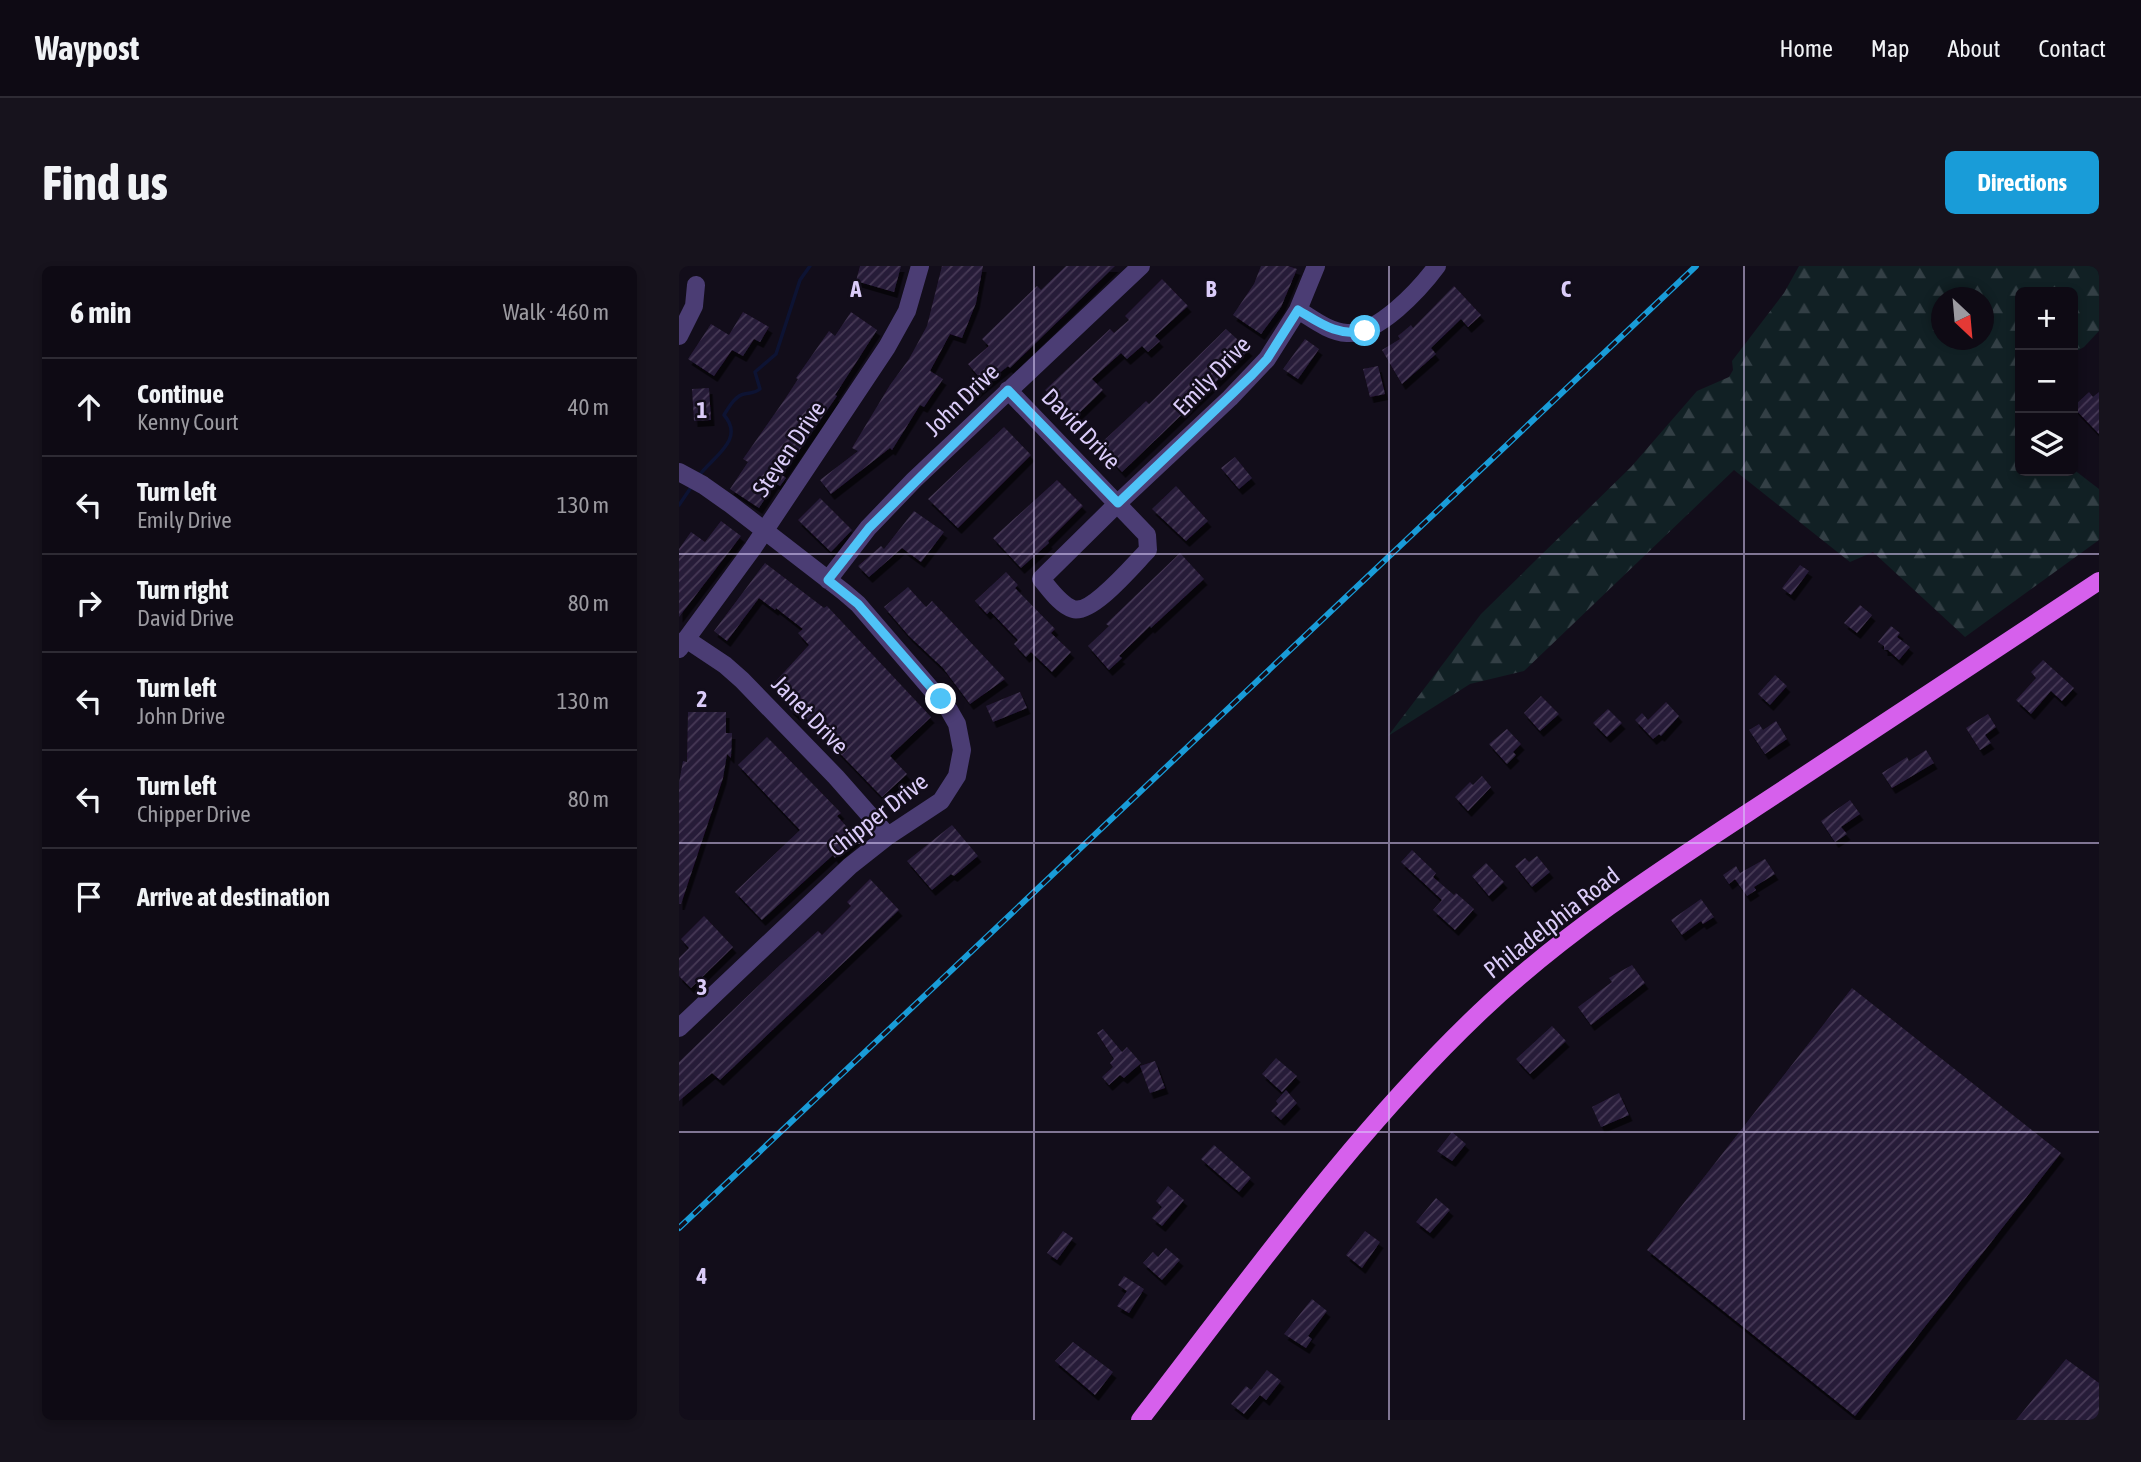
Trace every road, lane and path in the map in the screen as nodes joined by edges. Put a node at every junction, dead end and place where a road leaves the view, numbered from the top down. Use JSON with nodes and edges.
{"nodes":[{"id":1,"x":920,"y":266,"type":"edge"},
{"id":2,"x":1142,"y":266,"type":"edge"},
{"id":3,"x":1316,"y":266,"type":"edge"},
{"id":4,"x":1437,"y":266,"type":"edge"},
{"id":5,"x":696,"y":285,"type":"dead end"},
{"id":6,"x":1298,"y":310,"type":"junction"},
{"id":7,"x":679,"y":336,"type":"edge"},
{"id":8,"x":1008,"y":390,"type":"junction"},
{"id":9,"x":679,"y":472,"type":"edge"},
{"id":10,"x":1118,"y":503,"type":"junction"},
{"id":11,"x":764,"y":531,"type":"junction"},
{"id":12,"x":828,"y":580,"type":"junction"},
{"id":13,"x":2099,"y":581,"type":"edge"},
{"id":14,"x":682,"y":644,"type":"edge"},
{"id":15,"x":888,"y":836,"type":"junction"},
{"id":16,"x":679,"y":1028,"type":"edge"},
{"id":17,"x":1140,"y":1420,"type":"edge"}],
"edges":[{"from":1,"to":11,"type":"street","name":"Steven Drive"},
{"from":2,"to":8,"type":"street","name":"John Drive"},
{"from":3,"to":6,"type":"street","name":"Emily Drive"},
{"from":4,"to":6,"type":"street"},
{"from":5,"to":7,"type":"street"},
{"from":6,"to":10,"type":"street","name":"Emily Drive"},
{"from":8,"to":10,"type":"street","name":"David Drive"},
{"from":8,"to":12,"type":"street","name":"John Drive"},
{"from":9,"to":11,"type":"street","name":"Chipper Drive"},
{"from":10,"to":10,"type":"street","name":"David Drive"},
{"from":11,"to":12,"type":"street","name":"Chipper Drive"},
{"from":11,"to":14,"type":"street","name":"Steven Drive"},
{"from":12,"to":15,"type":"street","name":"Chipper Drive"},
{"from":13,"to":17,"type":"main road","name":"Philadelphia Road"},
{"from":14,"to":15,"type":"street","name":"Janet Drive"},
{"from":15,"to":16,"type":"street","name":"Chipper Drive"}]}
